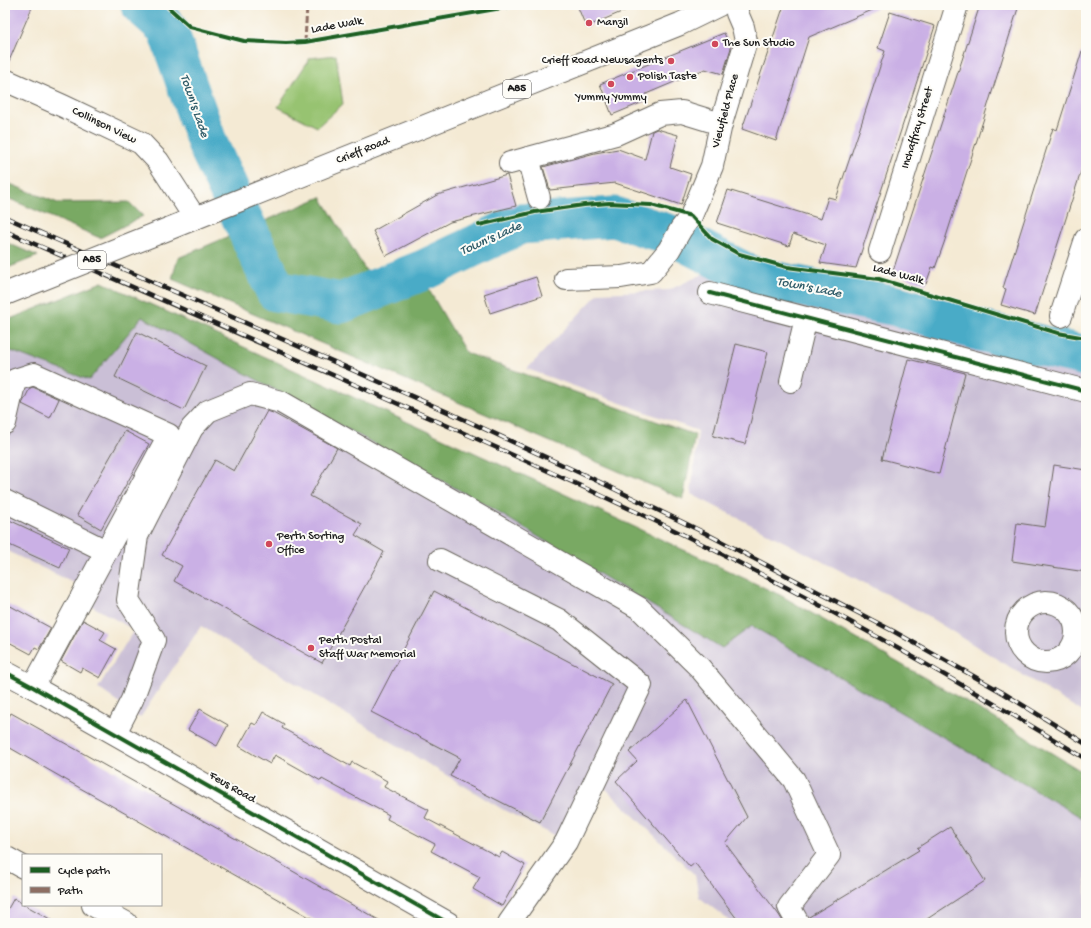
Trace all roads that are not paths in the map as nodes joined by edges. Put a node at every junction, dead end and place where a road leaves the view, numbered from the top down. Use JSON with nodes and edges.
{"nodes":[{"id":1,"x":720,"y":5,"type":"edge"},
{"id":2,"x":737,"y":5,"type":"edge"},
{"id":3,"x":957,"y":5,"type":"edge"},
{"id":4,"x":5,"y":80,"type":"edge"},
{"id":5,"x":721,"y":124,"type":"junction"},
{"id":6,"x":539,"y":198,"type":"dead end"},
{"id":7,"x":195,"y":218,"type":"junction"},
{"id":8,"x":1086,"y":238,"type":"edge"},
{"id":9,"x":880,"y":250,"type":"dead end"},
{"id":10,"x":566,"y":279,"type":"dead end"},
{"id":11,"x":710,"y":293,"type":"dead end"},
{"id":12,"x":5,"y":294,"type":"edge"},
{"id":13,"x":1062,"y":316,"type":"dead end"},
{"id":14,"x":806,"y":318,"type":"junction"},
{"id":15,"x":792,"y":381,"type":"dead end"},
{"id":16,"x":1086,"y":391,"type":"edge"},
{"id":17,"x":5,"y":423,"type":"edge"},
{"id":18,"x":5,"y":501,"type":"edge"},
{"id":19,"x":106,"y":551,"type":"junction"},
{"id":20,"x":440,"y":560,"type":"dead end"},
{"id":21,"x":5,"y":672,"type":"edge"},
{"id":22,"x":33,"y":686,"type":"junction"},
{"id":23,"x":115,"y":733,"type":"junction"},
{"id":24,"x":5,"y":857,"type":"edge"},
{"id":25,"x":22,"y":866,"type":"edge"},
{"id":26,"x":95,"y":906,"type":"edge"},
{"id":27,"x":126,"y":923,"type":"edge"},
{"id":28,"x":448,"y":923,"type":"edge"},
{"id":29,"x":509,"y":923,"type":"edge"},
{"id":30,"x":798,"y":923,"type":"edge"}],
"edges":[{"from":1,"to":7,"type":"street","name":"Crieff Road","number":"A85"},
{"from":2,"to":5,"type":"street","name":"Viewfield Place"},
{"from":3,"to":9,"type":"street","name":"Inchaffray Street"},
{"from":4,"to":7,"type":"street","name":"Collinson View"},
{"from":5,"to":6,"type":"street"},
{"from":5,"to":10,"type":"street","name":"Viewfield Place"},
{"from":7,"to":12,"type":"street","name":"Crieff Road","number":"A85","bridge":true},
{"from":8,"to":13,"type":"street"},
{"from":11,"to":14,"type":"street"},
{"from":14,"to":15,"type":"street"},
{"from":14,"to":16,"type":"street"},
{"from":17,"to":19,"type":"street"},
{"from":18,"to":19,"type":"street"},
{"from":19,"to":22,"type":"street"},
{"from":20,"to":29,"type":"street"},
{"from":21,"to":22,"type":"street","name":"Feus Road"},
{"from":22,"to":23,"type":"street","name":"Feus Road"},
{"from":23,"to":28,"type":"street","name":"Feus Road"},
{"from":23,"to":30,"type":"street"},
{"from":24,"to":25,"type":"street"},
{"from":26,"to":27,"type":"street"}]}
